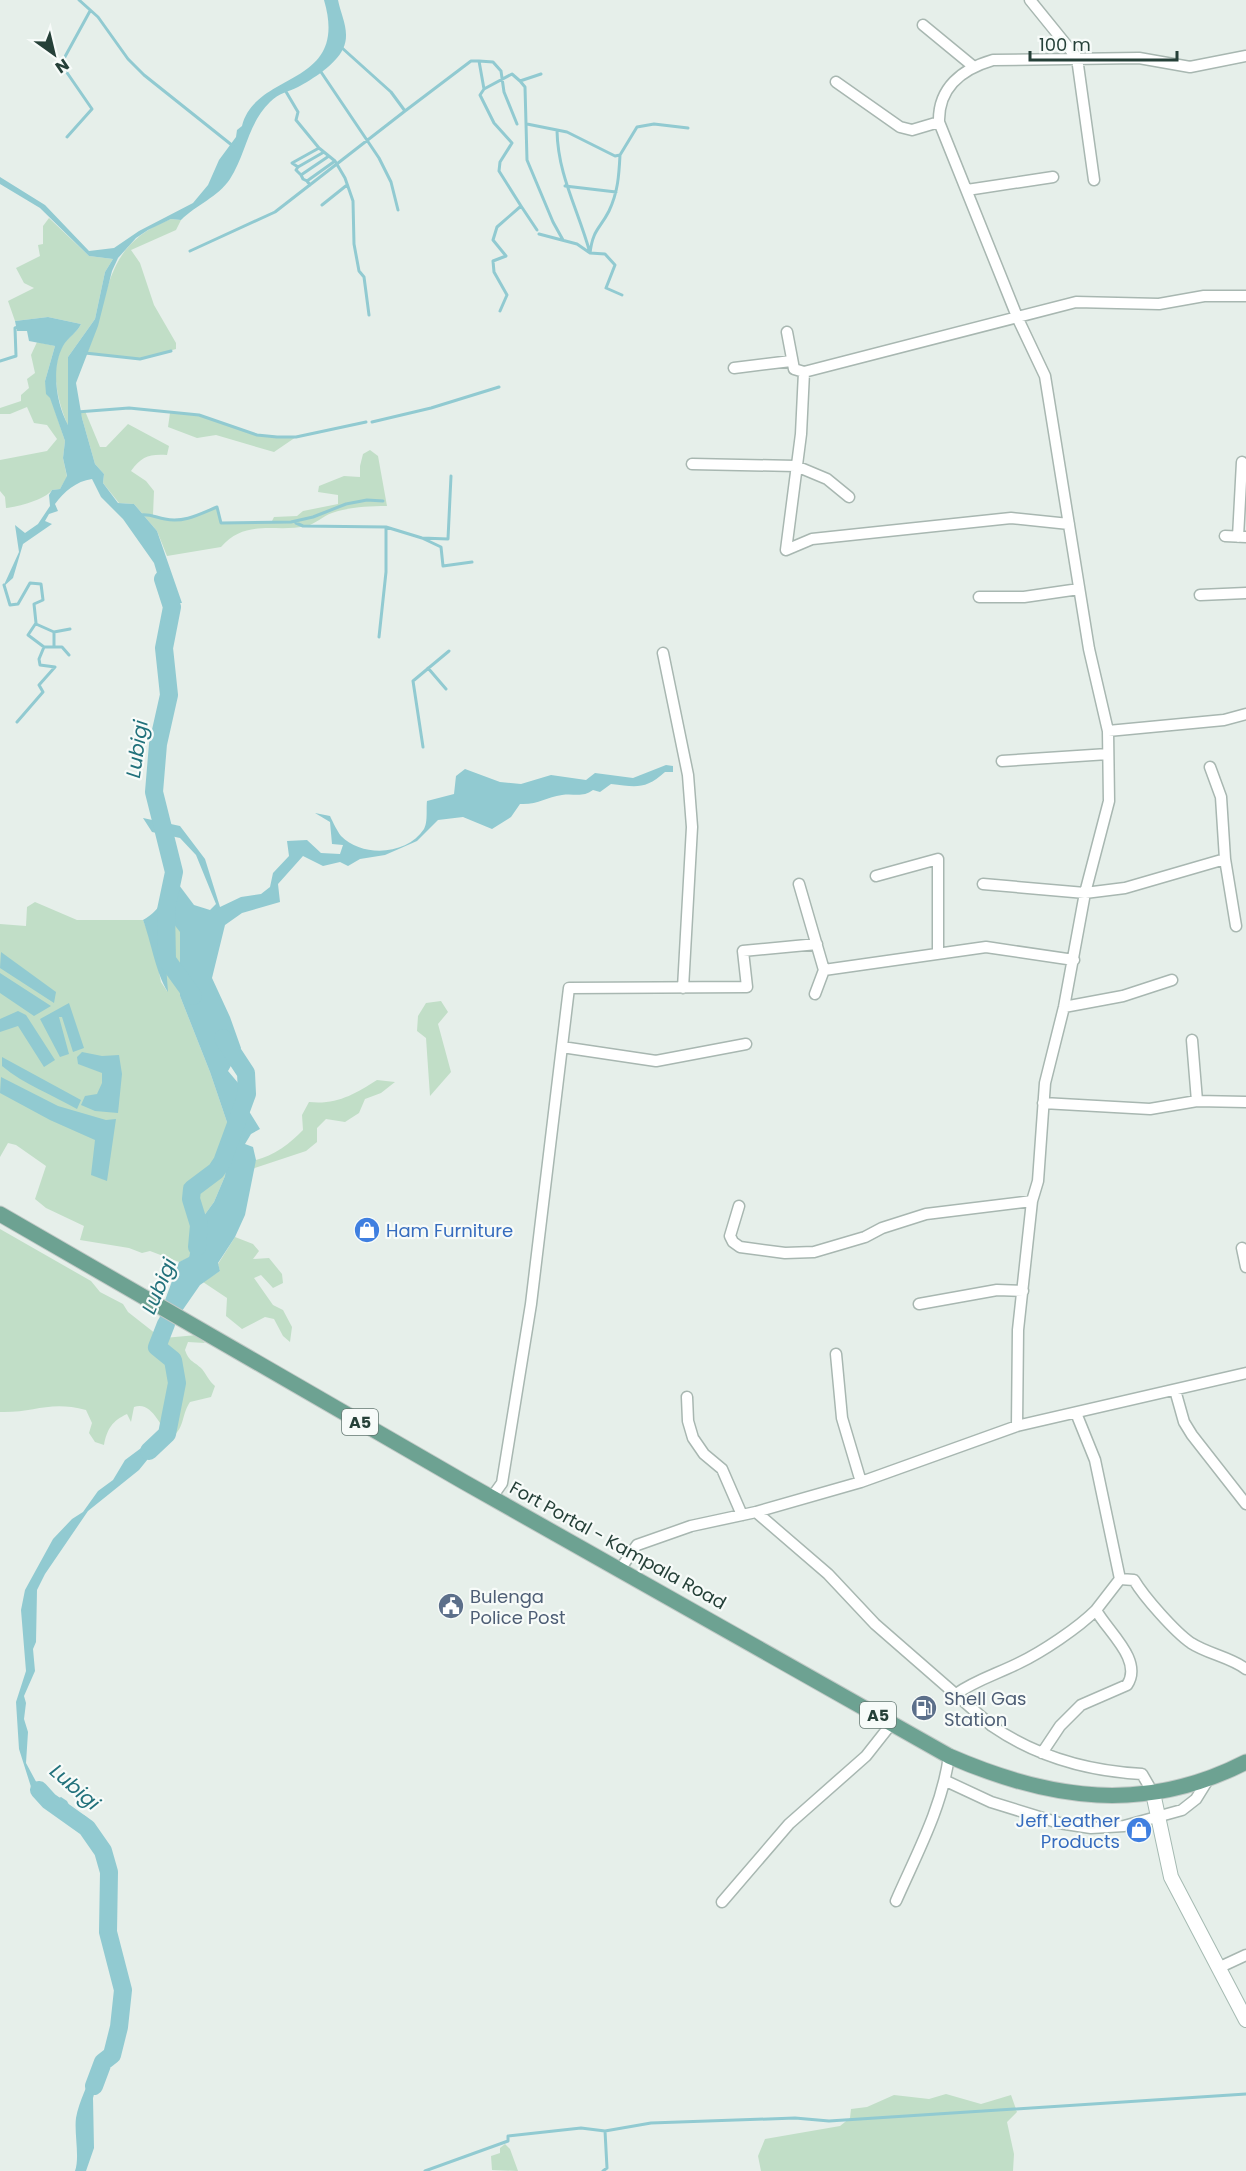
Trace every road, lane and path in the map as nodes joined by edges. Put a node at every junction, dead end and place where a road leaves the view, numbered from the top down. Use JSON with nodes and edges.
{"nodes":[{"id":1,"x":1030,"y":0,"type":"edge"},
{"id":2,"x":923,"y":25,"type":"dead end"},
{"id":3,"x":1246,"y":56,"type":"edge"},
{"id":4,"x":1077,"y":58,"type":"junction"},
{"id":5,"x":974,"y":67,"type":"junction"},
{"id":6,"x":836,"y":82,"type":"dead end"},
{"id":7,"x":939,"y":122,"type":"junction"},
{"id":8,"x":1053,"y":177,"type":"dead end"},
{"id":9,"x":1094,"y":180,"type":"dead end"},
{"id":10,"x":967,"y":190,"type":"junction"},
{"id":11,"x":1246,"y":296,"type":"edge"},
{"id":12,"x":1018,"y":319,"type":"junction"},
{"id":13,"x":787,"y":332,"type":"dead end"},
{"id":14,"x":791,"y":361,"type":"junction"},
{"id":15,"x":734,"y":368,"type":"dead end"},
{"id":16,"x":804,"y":372,"type":"junction"},
{"id":17,"x":1242,"y":462,"type":"dead end"},
{"id":18,"x":692,"y":464,"type":"dead end"},
{"id":19,"x":796,"y":466,"type":"junction"},
{"id":20,"x":849,"y":497,"type":"dead end"},
{"id":21,"x":1069,"y":524,"type":"junction"},
{"id":22,"x":1224,"y":536,"type":"dead end"},
{"id":23,"x":1242,"y":537,"type":"edge"},
{"id":24,"x":1079,"y":589,"type":"junction"},
{"id":25,"x":1246,"y":593,"type":"edge"},
{"id":26,"x":1200,"y":595,"type":"dead end"},
{"id":27,"x":979,"y":597,"type":"dead end"},
{"id":28,"x":663,"y":653,"type":"dead end"},
{"id":29,"x":1246,"y":714,"type":"edge"},
{"id":30,"x":1108,"y":731,"type":"junction"},
{"id":31,"x":1108,"y":754,"type":"junction"},
{"id":32,"x":1002,"y":760,"type":"dead end"},
{"id":33,"x":1210,"y":767,"type":"dead end"},
{"id":34,"x":1225,"y":859,"type":"junction"},
{"id":35,"x":876,"y":876,"type":"dead end"},
{"id":36,"x":799,"y":884,"type":"dead end"},
{"id":37,"x":983,"y":884,"type":"dead end"},
{"id":38,"x":1085,"y":893,"type":"junction"},
{"id":39,"x":1236,"y":926,"type":"dead end"},
{"id":40,"x":817,"y":944,"type":"junction"},
{"id":41,"x":938,"y":954,"type":"junction"},
{"id":42,"x":1074,"y":960,"type":"junction"},
{"id":43,"x":824,"y":970,"type":"junction"},
{"id":44,"x":1172,"y":980,"type":"dead end"},
{"id":45,"x":683,"y":988,"type":"junction"},
{"id":46,"x":815,"y":994,"type":"dead end"},
{"id":47,"x":1064,"y":1007,"type":"junction"},
{"id":48,"x":1192,"y":1040,"type":"dead end"},
{"id":49,"x":746,"y":1044,"type":"dead end"},
{"id":50,"x":562,"y":1047,"type":"junction"},
{"id":51,"x":1197,"y":1101,"type":"junction"},
{"id":52,"x":1246,"y":1102,"type":"edge"},
{"id":53,"x":1043,"y":1103,"type":"junction"},
{"id":54,"x":1032,"y":1201,"type":"junction"},
{"id":55,"x":739,"y":1206,"type":"dead end"},
{"id":56,"x":0,"y":1214,"type":"edge"},
{"id":57,"x":1242,"y":1248,"type":"dead end"},
{"id":58,"x":1246,"y":1267,"type":"edge"},
{"id":59,"x":1023,"y":1291,"type":"junction"},
{"id":60,"x":919,"y":1304,"type":"dead end"},
{"id":61,"x":836,"y":1354,"type":"dead end"},
{"id":62,"x":1246,"y":1373,"type":"edge"},
{"id":63,"x":1175,"y":1390,"type":"junction"},
{"id":64,"x":687,"y":1397,"type":"dead end"},
{"id":65,"x":1076,"y":1413,"type":"junction"},
{"id":66,"x":1017,"y":1426,"type":"junction"},
{"id":67,"x":861,"y":1482,"type":"junction"},
{"id":68,"x":492,"y":1497,"type":"junction"},
{"id":69,"x":1246,"y":1504,"type":"edge"},
{"id":70,"x":756,"y":1512,"type":"junction"},
{"id":71,"x":742,"y":1515,"type":"junction"},
{"id":72,"x":621,"y":1568,"type":"junction"},
{"id":73,"x":1120,"y":1579,"type":"junction"},
{"id":74,"x":1096,"y":1610,"type":"junction"},
{"id":75,"x":1246,"y":1669,"type":"edge"},
{"id":76,"x":956,"y":1694,"type":"junction"},
{"id":77,"x":892,"y":1723,"type":"junction"},
{"id":78,"x":1042,"y":1753,"type":"junction"},
{"id":79,"x":950,"y":1756,"type":"junction"},
{"id":80,"x":1246,"y":1762,"type":"edge"},
{"id":81,"x":1209,"y":1778,"type":"junction"},
{"id":82,"x":946,"y":1781,"type":"junction"},
{"id":83,"x":1152,"y":1793,"type":"junction"},
{"id":84,"x":1158,"y":1817,"type":"junction"},
{"id":85,"x":896,"y":1901,"type":"dead end"},
{"id":86,"x":722,"y":1902,"type":"dead end"},
{"id":87,"x":1246,"y":1956,"type":"edge"},
{"id":88,"x":1218,"y":1968,"type":"junction"},
{"id":89,"x":1246,"y":2020,"type":"edge"}],
"edges":[{"from":1,"to":4,"type":"street"},
{"from":2,"to":5,"type":"street"},
{"from":3,"to":4,"type":"street"},
{"from":4,"to":5,"type":"street"},
{"from":4,"to":9,"type":"street"},
{"from":5,"to":7,"type":"street"},
{"from":6,"to":7,"type":"street"},
{"from":7,"to":10,"type":"street"},
{"from":8,"to":10,"type":"street"},
{"from":10,"to":12,"type":"street"},
{"from":11,"to":12,"type":"street"},
{"from":12,"to":16,"type":"street"},
{"from":12,"to":21,"type":"street"},
{"from":13,"to":14,"type":"street"},
{"from":14,"to":15,"type":"street"},
{"from":14,"to":16,"type":"street"},
{"from":16,"to":19,"type":"street"},
{"from":17,"to":23,"type":"street"},
{"from":18,"to":19,"type":"street"},
{"from":19,"to":20,"type":"street"},
{"from":19,"to":21,"type":"street"},
{"from":21,"to":24,"type":"street"},
{"from":22,"to":23,"type":"street"},
{"from":24,"to":27,"type":"street"},
{"from":24,"to":30,"type":"street"},
{"from":25,"to":26,"type":"street"},
{"from":28,"to":45,"type":"street"},
{"from":29,"to":30,"type":"street"},
{"from":30,"to":31,"type":"street"},
{"from":31,"to":32,"type":"street"},
{"from":31,"to":38,"type":"street"},
{"from":33,"to":34,"type":"street"},
{"from":34,"to":38,"type":"street"},
{"from":34,"to":39,"type":"street"},
{"from":35,"to":41,"type":"street"},
{"from":36,"to":40,"type":"street"},
{"from":37,"to":38,"type":"street"},
{"from":38,"to":42,"type":"street"},
{"from":40,"to":43,"type":"street"},
{"from":40,"to":45,"type":"street"},
{"from":41,"to":42,"type":"street"},
{"from":41,"to":43,"type":"street"},
{"from":42,"to":47,"type":"street"},
{"from":43,"to":46,"type":"street"},
{"from":44,"to":47,"type":"street"},
{"from":45,"to":50,"type":"street"},
{"from":47,"to":53,"type":"street"},
{"from":48,"to":51,"type":"street"},
{"from":49,"to":50,"type":"street"},
{"from":50,"to":68,"type":"street"},
{"from":51,"to":52,"type":"street"},
{"from":51,"to":53,"type":"street"},
{"from":53,"to":54,"type":"street"},
{"from":54,"to":55,"type":"street"},
{"from":54,"to":59,"type":"street"},
{"from":56,"to":68,"type":"main road","name":"Fort Portal - Kampala Road","number":"A5"},
{"from":57,"to":58,"type":"street"},
{"from":59,"to":60,"type":"street"},
{"from":59,"to":66,"type":"street"},
{"from":61,"to":67,"type":"street"},
{"from":62,"to":63,"type":"street"},
{"from":63,"to":65,"type":"street"},
{"from":63,"to":69,"type":"street"},
{"from":64,"to":71,"type":"street"},
{"from":65,"to":66,"type":"street"},
{"from":65,"to":73,"type":"street"},
{"from":66,"to":67,"type":"street"},
{"from":67,"to":70,"type":"street"},
{"from":68,"to":72,"type":"main road","name":"Fort Portal - Kampala Road","number":"A5"},
{"from":70,"to":71,"type":"street"},
{"from":70,"to":76,"type":"street"},
{"from":71,"to":72,"type":"street"},
{"from":72,"to":77,"type":"main road","name":"Fort Portal - Kampala Road","number":"A5"},
{"from":73,"to":74,"type":"street"},
{"from":73,"to":75,"type":"street"},
{"from":74,"to":76,"type":"street"},
{"from":74,"to":78,"type":"street"},
{"from":76,"to":78,"type":"street"},
{"from":77,"to":79,"type":"main road","name":"Fort Portal - Kampala Road","number":"A5"},
{"from":77,"to":86,"type":"street"},
{"from":78,"to":83,"type":"street"},
{"from":79,"to":82,"type":"street"},
{"from":79,"to":83,"type":"main road","name":"Fort Portal - Kampala Road","number":"A5"},
{"from":80,"to":81,"type":"main road","name":"Fort Portal - Kampala Road","number":"A5"},
{"from":81,"to":83,"type":"main road","name":"Fort Portal - Kampala Road","number":"A5"},
{"from":81,"to":84,"type":"street"},
{"from":82,"to":84,"type":"street"},
{"from":82,"to":85,"type":"street"},
{"from":83,"to":84,"type":"street"},
{"from":84,"to":88,"type":"street"},
{"from":87,"to":88,"type":"street"},
{"from":88,"to":89,"type":"street"}]}
